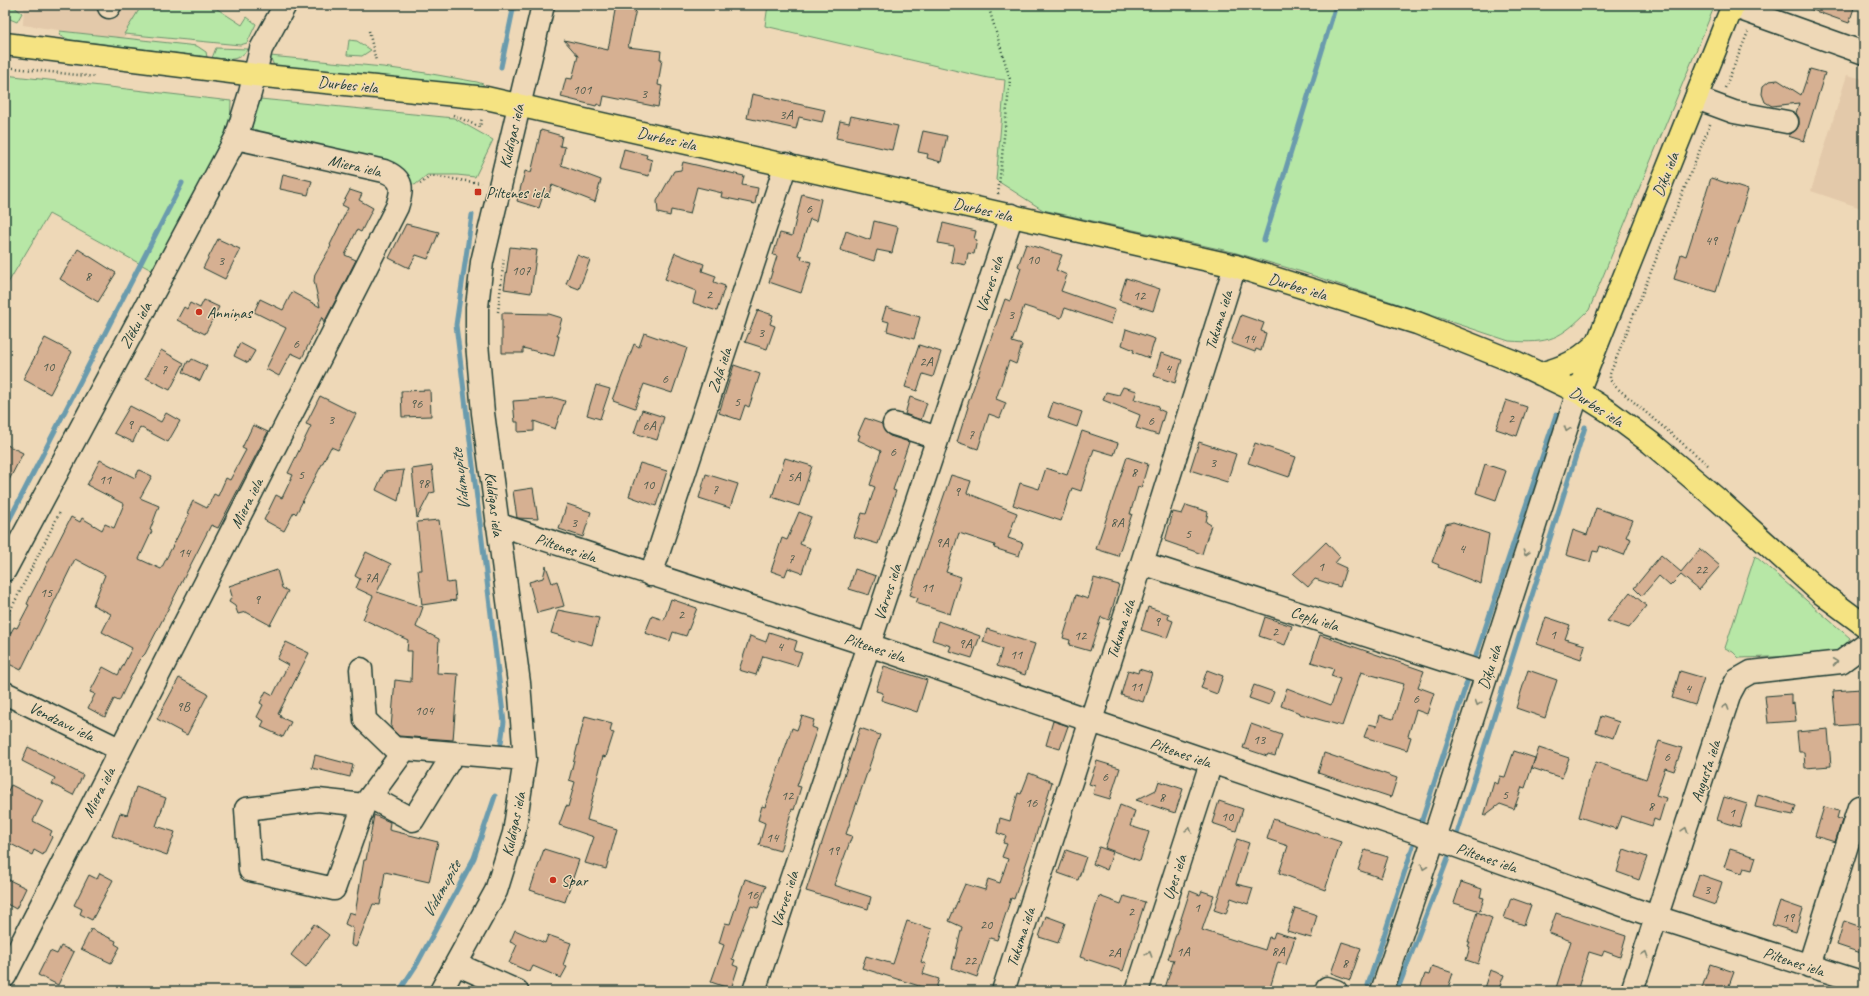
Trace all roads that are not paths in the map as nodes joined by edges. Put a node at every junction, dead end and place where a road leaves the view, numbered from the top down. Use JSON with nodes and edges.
{"nodes":[{"id":1,"x":285,"y":5,"type":"edge"},
{"id":2,"x":544,"y":5,"type":"edge"},
{"id":3,"x":1733,"y":6,"type":"edge"},
{"id":4,"x":5,"y":44,"type":"edge"},
{"id":5,"x":1864,"y":53,"type":"edge"},
{"id":6,"x":254,"y":75,"type":"junction"},
{"id":7,"x":1696,"y":98,"type":"junction"},
{"id":8,"x":518,"y":105,"type":"junction"},
{"id":9,"x":1787,"y":122,"type":"dead end"},
{"id":10,"x":236,"y":138,"type":"junction"},
{"id":11,"x":786,"y":164,"type":"junction"},
{"id":12,"x":1004,"y":213,"type":"junction"},
{"id":13,"x":1235,"y":266,"type":"junction"},
{"id":14,"x":1597,"y":343,"type":"junction"},
{"id":15,"x":1540,"y":374,"type":"junction"},
{"id":16,"x":1578,"y":392,"type":"junction"},
{"id":17,"x":894,"y":424,"type":"dead end"},
{"id":18,"x":938,"y":438,"type":"junction"},
{"id":19,"x":497,"y":524,"type":"junction"},
{"id":20,"x":1142,"y":563,"type":"junction"},
{"id":21,"x":5,"y":570,"type":"edge"},
{"id":22,"x":651,"y":575,"type":"junction"},
{"id":23,"x":1864,"y":625,"type":"edge"},
{"id":24,"x":869,"y":645,"type":"junction"},
{"id":25,"x":1864,"y":645,"type":"edge"},
{"id":26,"x":361,"y":669,"type":"dead end"},
{"id":27,"x":1487,"y":674,"type":"junction"},
{"id":28,"x":5,"y":693,"type":"edge"},
{"id":29,"x":1091,"y":721,"type":"junction"},
{"id":30,"x":120,"y":749,"type":"junction"},
{"id":31,"x":405,"y":749,"type":"junction"},
{"id":32,"x":454,"y":753,"type":"junction"},
{"id":33,"x":526,"y":760,"type":"junction"},
{"id":34,"x":1211,"y":763,"type":"junction"},
{"id":35,"x":367,"y":801,"type":"junction"},
{"id":36,"x":1859,"y":807,"type":"dead end"},
{"id":37,"x":1434,"y":838,"type":"junction"},
{"id":38,"x":1656,"y":917,"type":"junction"},
{"id":39,"x":456,"y":964,"type":"junction"},
{"id":40,"x":1809,"y":966,"type":"junction"},
{"id":41,"x":5,"y":976,"type":"edge"},
{"id":42,"x":1855,"y":984,"type":"edge"},
{"id":43,"x":441,"y":991,"type":"edge"},
{"id":44,"x":517,"y":991,"type":"edge"},
{"id":45,"x":754,"y":991,"type":"edge"},
{"id":46,"x":1003,"y":991,"type":"edge"},
{"id":47,"x":1138,"y":991,"type":"edge"},
{"id":48,"x":1382,"y":991,"type":"edge"},
{"id":49,"x":1632,"y":991,"type":"edge"}],
"edges":[{"from":1,"to":6,"type":"street","name":"Zlēku iela"},
{"from":2,"to":8,"type":"street","name":"Kuldīgas iela"},
{"from":3,"to":5,"type":"street"},
{"from":3,"to":7,"type":"main road","name":"Dīķu iela"},
{"from":4,"to":6,"type":"main road","name":"Durbes iela"},
{"from":6,"to":8,"type":"main road","name":"Durbes iela"},
{"from":6,"to":10,"type":"street","name":"Zlēku iela"},
{"from":7,"to":9,"type":"street"},
{"from":7,"to":14,"type":"main road","name":"Dīķu iela"},
{"from":8,"to":11,"type":"main road","name":"Durbes iela"},
{"from":8,"to":19,"type":"street","name":"Kuldīgas iela"},
{"from":10,"to":21,"type":"street","name":"Zlēku iela"},
{"from":10,"to":30,"type":"street","name":"Miera iela"},
{"from":11,"to":12,"type":"main road","name":"Durbes iela"},
{"from":11,"to":22,"type":"street","name":"Zaļā iela"},
{"from":12,"to":13,"type":"main road","name":"Durbes iela"},
{"from":12,"to":18,"type":"street","name":"Vārves iela"},
{"from":13,"to":15,"type":"main road","name":"Durbes iela"},
{"from":13,"to":20,"type":"street","name":"Tukuma iela"},
{"from":14,"to":15,"type":"main road","name":"Dīķu iela"},
{"from":14,"to":16,"type":"main road","name":"Dīķu iela"},
{"from":15,"to":16,"type":"main road","name":"Durbes iela"},
{"from":16,"to":23,"type":"main road","name":"Durbes iela"},
{"from":16,"to":27,"type":"street","name":"Dīķu iela","one_way":true},
{"from":17,"to":18,"type":"street"},
{"from":18,"to":24,"type":"street","name":"Vārves iela"},
{"from":19,"to":22,"type":"street","name":"Piltenes iela"},
{"from":19,"to":33,"type":"street","name":"Kuldīgas iela"},
{"from":20,"to":27,"type":"street","name":"Cepļu iela"},
{"from":20,"to":29,"type":"street","name":"Tukuma iela"},
{"from":22,"to":24,"type":"street","name":"Piltenes iela"},
{"from":24,"to":29,"type":"street","name":"Piltenes iela"},
{"from":24,"to":45,"type":"street","name":"Vārves iela"},
{"from":38,"to":25,"type":"street","name":"Augusta iela","one_way":true},
{"from":26,"to":31,"type":"street"},
{"from":27,"to":37,"type":"street","name":"Dīķu iela","one_way":true},
{"from":28,"to":30,"type":"street","name":"Vendzavu iela"},
{"from":29,"to":34,"type":"street","name":"Piltenes iela"},
{"from":29,"to":46,"type":"street","name":"Tukuma iela"},
{"from":30,"to":41,"type":"street","name":"Miera iela"},
{"from":31,"to":32,"type":"street"},
{"from":31,"to":35,"type":"street"},
{"from":32,"to":33,"type":"street"},
{"from":32,"to":35,"type":"street"},
{"from":33,"to":39,"type":"street","name":"Kuldīgas iela"},
{"from":34,"to":37,"type":"street","name":"Piltenes iela"},
{"from":47,"to":34,"type":"street","name":"Upes iela","one_way":true},
{"from":35,"to":35,"type":"street"},
{"from":36,"to":40,"type":"street"},
{"from":37,"to":38,"type":"street","name":"Piltenes iela"},
{"from":37,"to":48,"type":"street","name":"Dīķu iela","one_way":true},
{"from":38,"to":40,"type":"street","name":"Piltenes iela"},
{"from":49,"to":38,"type":"street","name":"Augusta iela","one_way":true},
{"from":39,"to":43,"type":"street","name":"Kuldīgas iela"},
{"from":39,"to":44,"type":"street"},
{"from":40,"to":42,"type":"street","name":"Piltenes iela"}]}
